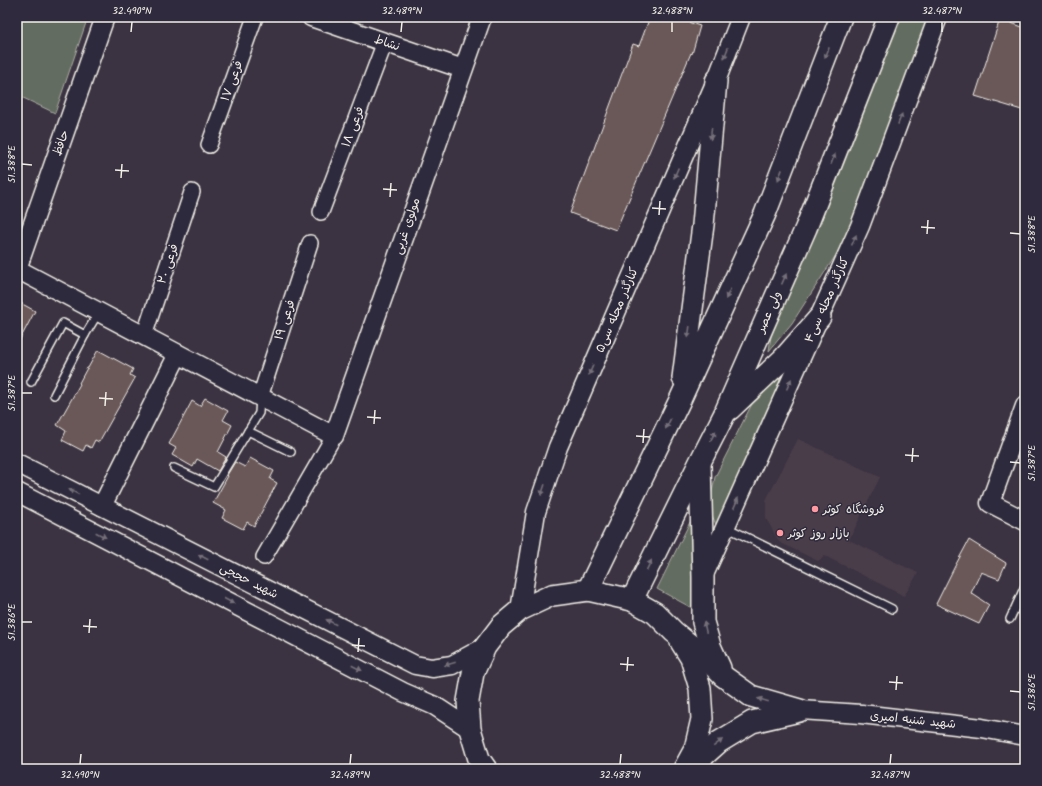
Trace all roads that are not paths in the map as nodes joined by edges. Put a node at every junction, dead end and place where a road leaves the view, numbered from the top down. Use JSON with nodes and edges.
{"nodes":[{"id":1,"x":105,"y":17,"type":"edge"},
{"id":2,"x":255,"y":17,"type":"edge"},
{"id":3,"x":311,"y":17,"type":"edge"},
{"id":4,"x":482,"y":17,"type":"edge"},
{"id":5,"x":741,"y":17,"type":"edge"},
{"id":6,"x":841,"y":17,"type":"edge"},
{"id":7,"x":889,"y":17,"type":"edge"},
{"id":8,"x":938,"y":17,"type":"edge"},
{"id":9,"x":333,"y":21,"type":"edge"},
{"id":10,"x":385,"y":42,"type":"junction"},
{"id":11,"x":463,"y":69,"type":"junction"},
{"id":12,"x":716,"y":81,"type":"junction"},
{"id":13,"x":209,"y":145,"type":"dead end"},
{"id":14,"x":192,"y":192,"type":"dead end"},
{"id":15,"x":321,"y":212,"type":"dead end"},
{"id":16,"x":310,"y":243,"type":"dead end"},
{"id":17,"x":17,"y":269,"type":"edge"},
{"id":18,"x":99,"y":312,"type":"junction"},
{"id":19,"x":820,"y":317,"type":"junction"},
{"id":20,"x":85,"y":335,"type":"junction"},
{"id":21,"x":144,"y":336,"type":"junction"},
{"id":22,"x":178,"y":354,"type":"junction"},
{"id":23,"x":31,"y":382,"type":"dead end"},
{"id":24,"x":54,"y":395,"type":"dead end"},
{"id":25,"x":260,"y":397,"type":"junction"},
{"id":26,"x":680,"y":400,"type":"junction"},
{"id":27,"x":1025,"y":406,"type":"edge"},
{"id":28,"x":724,"y":415,"type":"junction"},
{"id":29,"x":248,"y":430,"type":"junction"},
{"id":30,"x":334,"y":436,"type":"junction"},
{"id":31,"x":291,"y":452,"type":"dead end"},
{"id":32,"x":700,"y":462,"type":"junction"},
{"id":33,"x":17,"y":463,"type":"edge"},
{"id":34,"x":174,"y":468,"type":"dead end"},
{"id":35,"x":17,"y":492,"type":"edge"},
{"id":36,"x":102,"y":506,"type":"junction"},
{"id":37,"x":1025,"y":521,"type":"edge"},
{"id":38,"x":726,"y":527,"type":"junction"},
{"id":39,"x":264,"y":557,"type":"dead end"},
{"id":40,"x":703,"y":577,"type":"junction"},
{"id":41,"x":1025,"y":586,"type":"edge"},
{"id":42,"x":588,"y":590,"type":"junction"},
{"id":43,"x":632,"y":600,"type":"junction"},
{"id":44,"x":892,"y":609,"type":"dead end"},
{"id":45,"x":520,"y":610,"type":"junction"},
{"id":46,"x":1010,"y":619,"type":"dead end"},
{"id":47,"x":674,"y":632,"type":"junction"},
{"id":48,"x":485,"y":647,"type":"junction"},
{"id":49,"x":723,"y":676,"type":"junction"},
{"id":50,"x":800,"y":710,"type":"junction"},
{"id":51,"x":470,"y":729,"type":"junction"},
{"id":52,"x":1025,"y":736,"type":"edge"},
{"id":53,"x":481,"y":766,"type":"edge"},
{"id":54,"x":684,"y":769,"type":"edge"},
{"id":55,"x":689,"y":769,"type":"edge"}],
"edges":[{"from":1,"to":17,"type":"street","name":"حافظ"},
{"from":2,"to":13,"type":"street","name":"فرعی ۱۷"},
{"from":3,"to":9,"type":"street","name":"نشاط"},
{"from":4,"to":11,"type":"street","name":"مولوی غربی"},
{"from":5,"to":12,"type":"street","name":"کنارگذر محله سی۵","one_way":true},
{"from":6,"to":26,"type":"main road","one_way":true},
{"from":28,"to":7,"type":"main road","name":"ولی عصر","one_way":true},
{"from":19,"to":8,"type":"street","name":"کنارگذر محله سی۴","one_way":true},
{"from":9,"to":10,"type":"street","name":"نشاط"},
{"from":10,"to":11,"type":"street","name":"نشاط"},
{"from":10,"to":15,"type":"street","name":"فرعی ۱۸"},
{"from":11,"to":30,"type":"street","name":"مولوی غربی"},
{"from":12,"to":26,"type":"main road","one_way":true},
{"from":12,"to":45,"type":"street","name":"کنارگذر محله سی۵","one_way":true},
{"from":14,"to":21,"type":"street","name":"فرعی ۲۰"},
{"from":16,"to":25,"type":"street","name":"فرعی ۱۹"},
{"from":17,"to":18,"type":"street"},
{"from":18,"to":20,"type":"lane"},
{"from":18,"to":21,"type":"street"},
{"from":19,"to":28,"type":"main road"},
{"from":38,"to":19,"type":"street","name":"کنارگذر محله سی۴","one_way":true},
{"from":20,"to":23,"type":"lane"},
{"from":20,"to":24,"type":"lane"},
{"from":21,"to":22,"type":"street"},
{"from":22,"to":25,"type":"street"},
{"from":22,"to":36,"type":"street"},
{"from":25,"to":29,"type":"lane"},
{"from":25,"to":30,"type":"street"},
{"from":26,"to":42,"type":"main road","one_way":true},
{"from":27,"to":37,"type":"street"},
{"from":32,"to":28,"type":"main road","name":"ولی عصر","one_way":true},
{"from":29,"to":31,"type":"lane"},
{"from":29,"to":34,"type":"lane"},
{"from":30,"to":39,"type":"street"},
{"from":32,"to":40,"type":"main road"},
{"from":43,"to":32,"type":"main road","name":"ولی عصر","one_way":true},
{"from":36,"to":33,"type":"street","name":"شهید حججی","one_way":true},
{"from":35,"to":51,"type":"street","one_way":true},
{"from":48,"to":36,"type":"street","name":"شهید حججی","one_way":true},
{"from":38,"to":40,"type":"street","name":"کنارگذر محله سی۴"},
{"from":38,"to":44,"type":"lane"},
{"from":49,"to":40,"type":"main road","one_way":true},
{"from":41,"to":46,"type":"lane"},
{"from":42,"to":43,"type":"main road"},
{"from":42,"to":45,"type":"main road"},
{"from":43,"to":47,"type":"main road"},
{"from":45,"to":48,"type":"main road"},
{"from":47,"to":49,"type":"main road"},
{"from":47,"to":54,"type":"main road"},
{"from":48,"to":51,"type":"main road"},
{"from":50,"to":49,"type":"main road","one_way":true},
{"from":50,"to":52,"type":"street","name":"شهید شنبه امیری"},
{"from":55,"to":50,"type":"main road","one_way":true},
{"from":51,"to":53,"type":"main road"}]}
